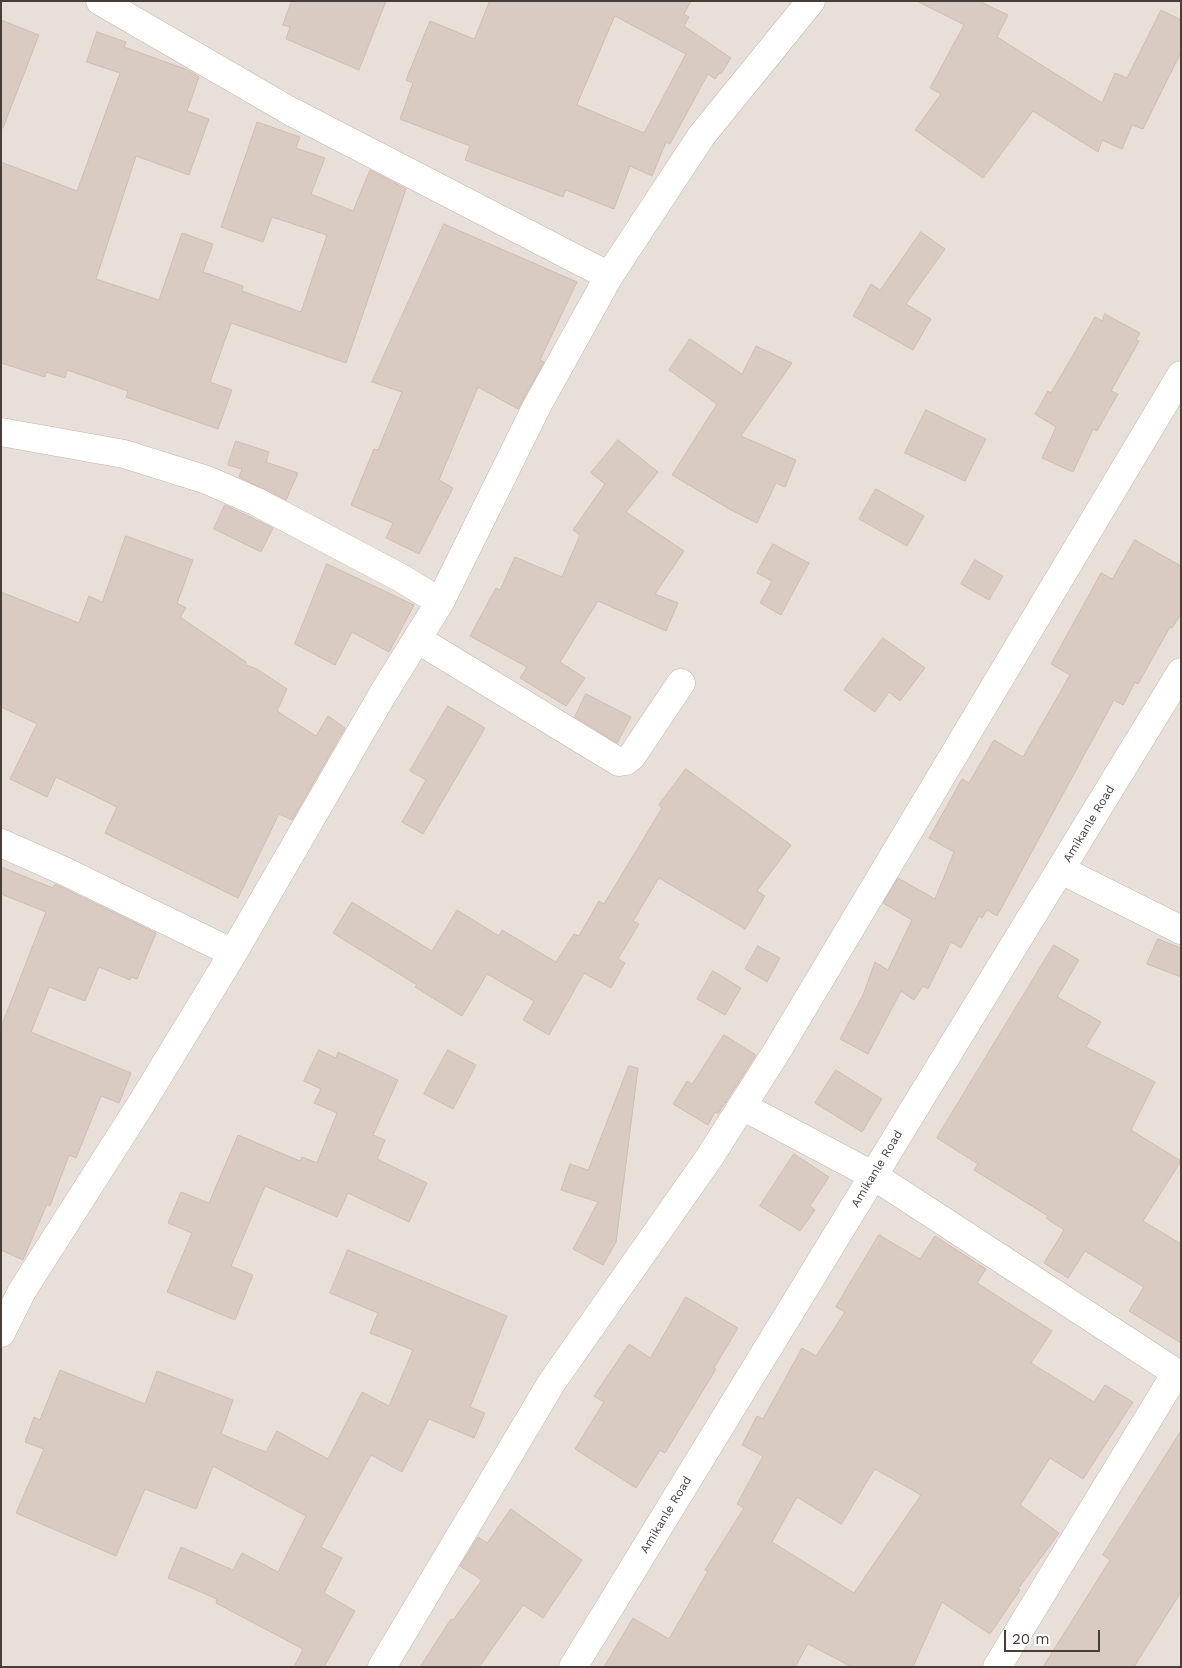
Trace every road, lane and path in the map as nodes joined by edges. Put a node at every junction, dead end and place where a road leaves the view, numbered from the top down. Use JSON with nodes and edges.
{"nodes":[{"id":1,"x":100,"y":1,"type":"edge"},
{"id":2,"x":811,"y":1,"type":"edge"},
{"id":3,"x":609,"y":276,"type":"junction"},
{"id":4,"x":1181,"y":375,"type":"edge"},
{"id":5,"x":1,"y":432,"type":"edge"},
{"id":6,"x":440,"y":602,"type":"junction"},
{"id":7,"x":417,"y":639,"type":"junction"},
{"id":8,"x":1181,"y":672,"type":"edge"},
{"id":9,"x":681,"y":683,"type":"dead end"},
{"id":10,"x":1,"y":843,"type":"edge"},
{"id":11,"x":1061,"y":870,"type":"junction"},
{"id":12,"x":1181,"y":930,"type":"edge"},
{"id":13,"x":233,"y":953,"type":"junction"},
{"id":14,"x":742,"y":1106,"type":"junction"},
{"id":15,"x":874,"y":1176,"type":"junction"},
{"id":16,"x":12,"y":1287,"type":"edge"},
{"id":17,"x":1,"y":1332,"type":"edge"},
{"id":18,"x":1178,"y":1375,"type":"edge"},
{"id":19,"x":382,"y":1667,"type":"edge"},
{"id":20,"x":573,"y":1667,"type":"edge"},
{"id":21,"x":997,"y":1667,"type":"edge"}],
"edges":[{"from":1,"to":3,"type":"street"},
{"from":2,"to":3,"type":"street"},
{"from":3,"to":6,"type":"street"},
{"from":4,"to":14,"type":"street"},
{"from":5,"to":6,"type":"street"},
{"from":6,"to":7,"type":"street"},
{"from":7,"to":9,"type":"street"},
{"from":7,"to":13,"type":"street"},
{"from":8,"to":11,"type":"street","name":"Amikanle Road"},
{"from":10,"to":13,"type":"street"},
{"from":11,"to":12,"type":"street"},
{"from":11,"to":15,"type":"street","name":"Amikanle Road"},
{"from":13,"to":16,"type":"street"},
{"from":14,"to":15,"type":"street"},
{"from":14,"to":19,"type":"street"},
{"from":15,"to":18,"type":"street"},
{"from":15,"to":20,"type":"street","name":"Amikanle Road"},
{"from":16,"to":17,"type":"street"},
{"from":18,"to":21,"type":"street"}]}
